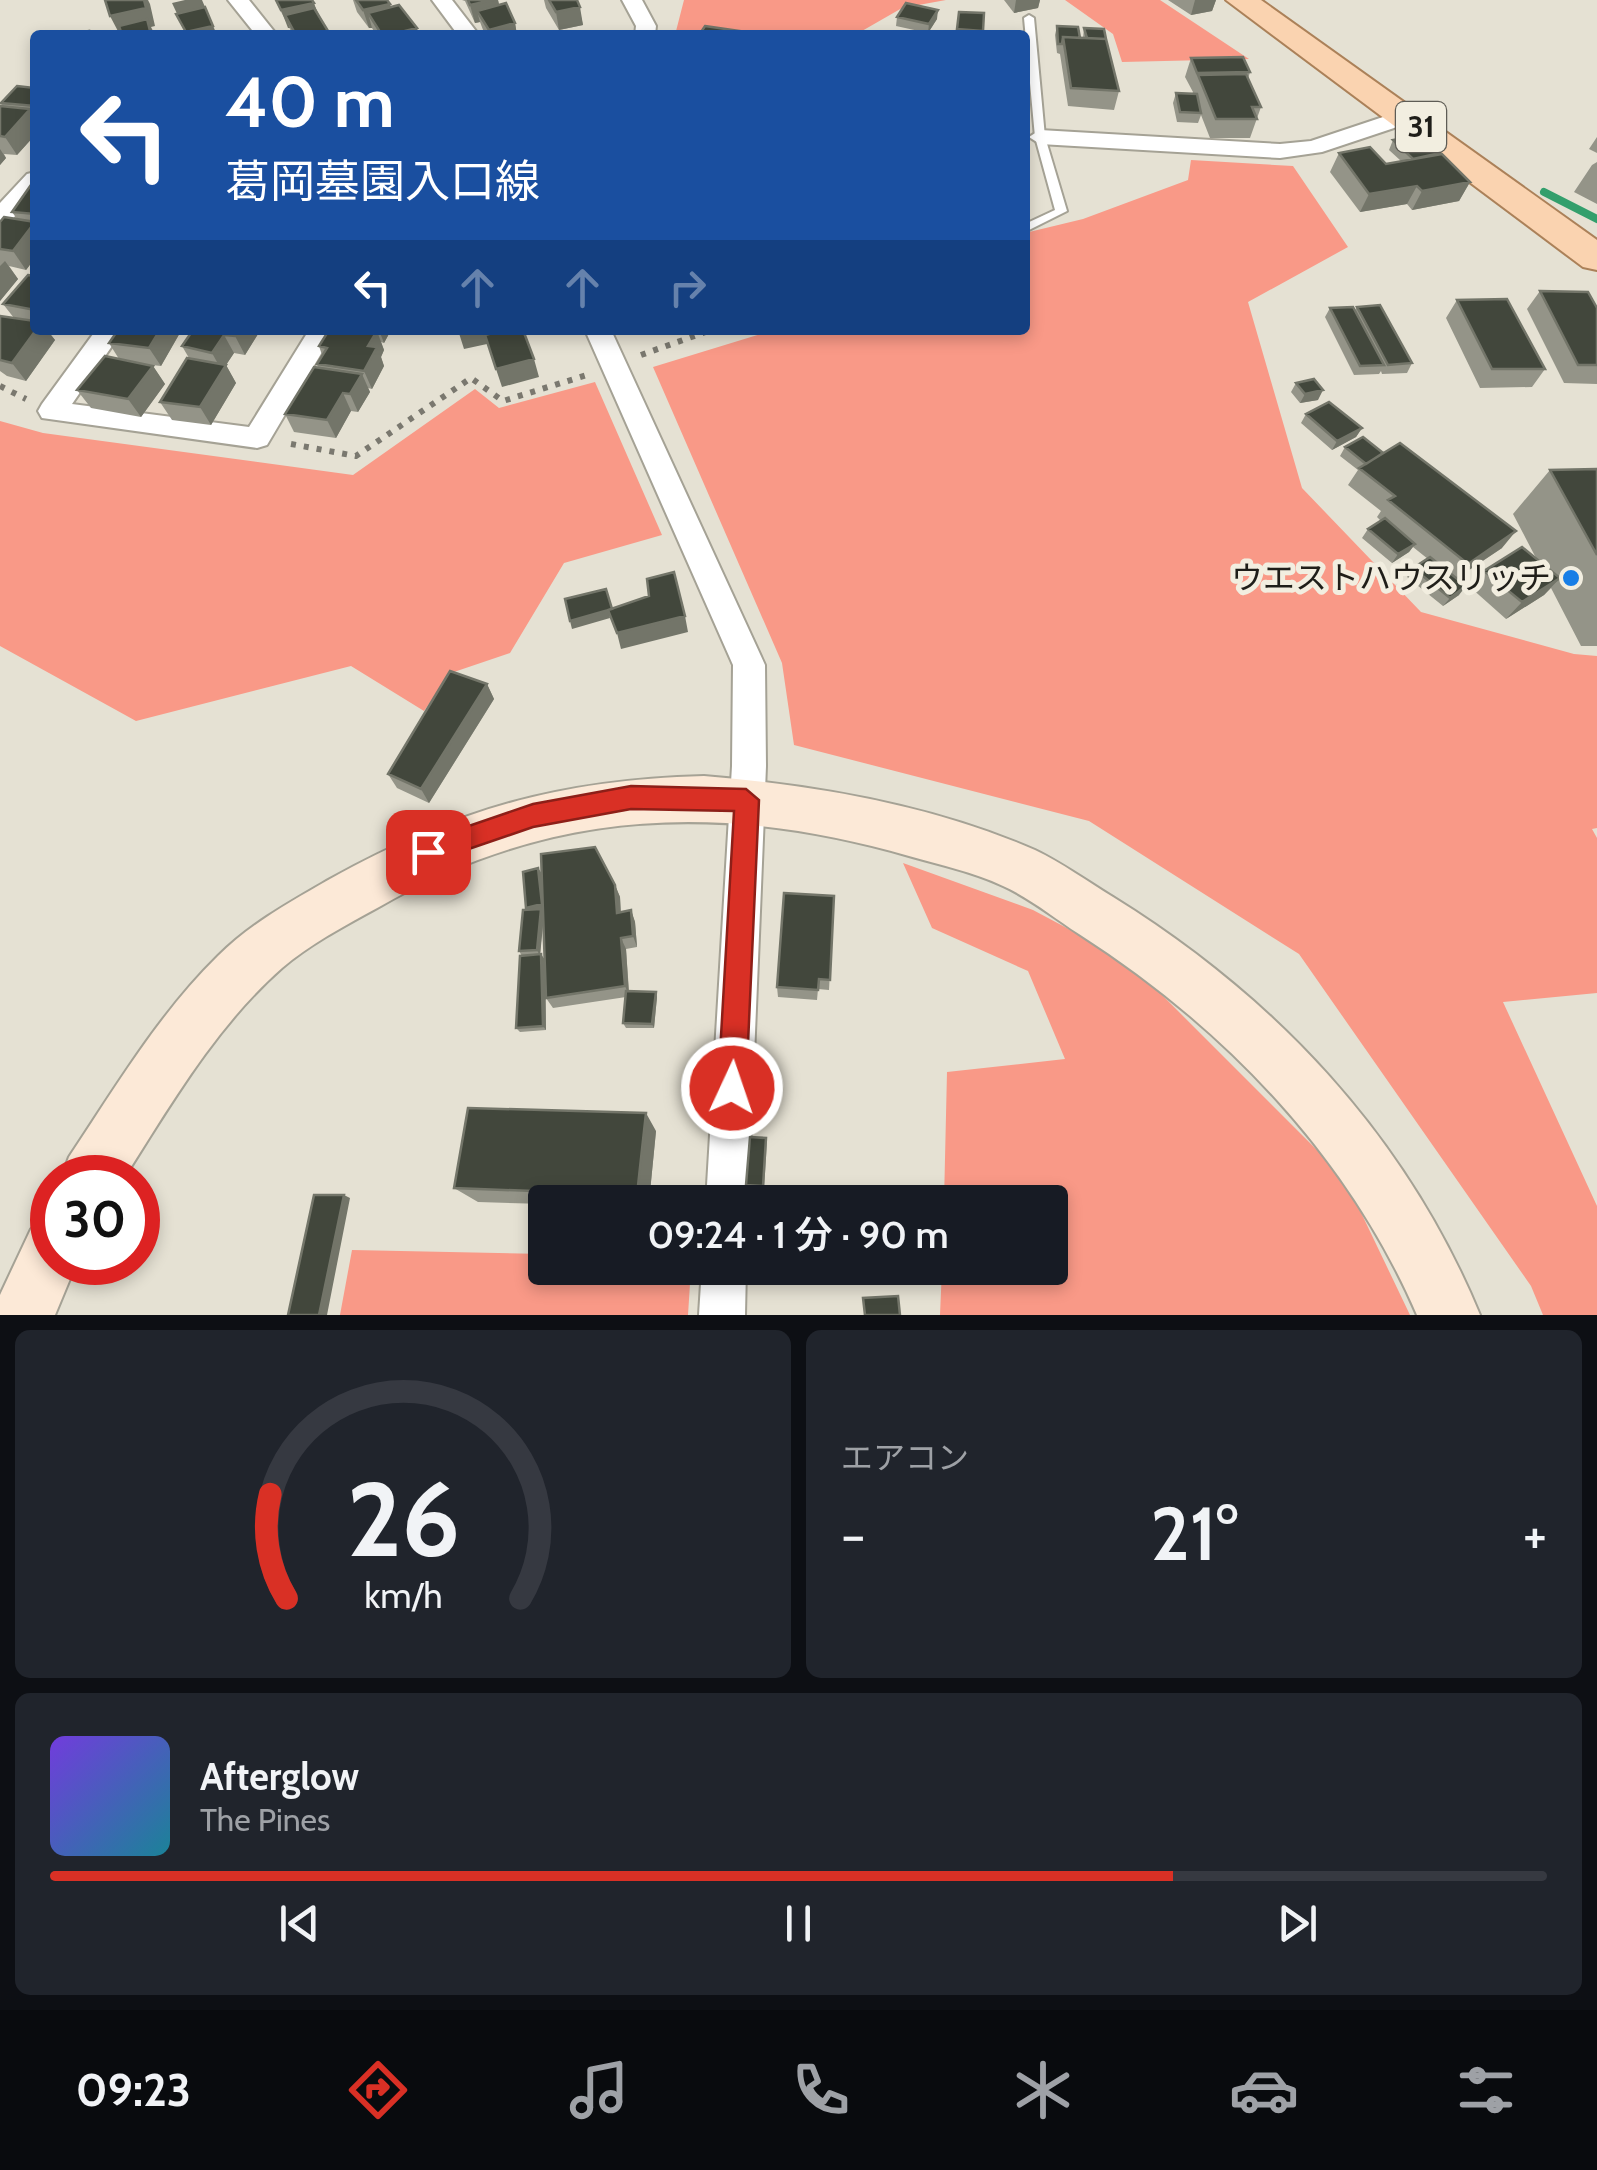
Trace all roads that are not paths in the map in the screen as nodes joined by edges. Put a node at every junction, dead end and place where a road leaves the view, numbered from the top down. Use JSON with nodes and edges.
{"nodes":[{"id":1,"x":238,"y":0,"type":"edge"},
{"id":2,"x":442,"y":0,"type":"edge"},
{"id":3,"x":632,"y":0,"type":"edge"},
{"id":4,"x":1241,"y":0,"type":"edge"},
{"id":5,"x":1029,"y":18,"type":"dead end"},
{"id":6,"x":264,"y":30,"type":"edge"},
{"id":7,"x":464,"y":30,"type":"edge"},
{"id":8,"x":646,"y":30,"type":"edge"},
{"id":9,"x":1029,"y":30,"type":"edge"},
{"id":10,"x":1030,"y":48,"type":"edge"},
{"id":11,"x":1407,"y":116,"type":"junction"},
{"id":12,"x":1033,"y":136,"type":"edge"},
{"id":13,"x":30,"y":185,"type":"edge"},
{"id":14,"x":0,"y":218,"type":"edge"},
{"id":15,"x":1030,"y":226,"type":"edge"},
{"id":16,"x":1597,"y":258,"type":"edge"},
{"id":17,"x":106,"y":335,"type":"edge"},
{"id":18,"x":319,"y":335,"type":"edge"},
{"id":19,"x":600,"y":335,"type":"edge"},
{"id":20,"x":746,"y":800,"type":"junction"},
{"id":21,"x":105,"y":1155,"type":"edge"},
{"id":22,"x":728,"y":1185,"type":"edge"},
{"id":23,"x":36,"y":1285,"type":"edge"},
{"id":24,"x":723,"y":1285,"type":"edge"},
{"id":25,"x":22,"y":1315,"type":"edge"},
{"id":26,"x":722,"y":1315,"type":"edge"},
{"id":27,"x":1449,"y":1315,"type":"edge"}],
"edges":[{"from":1,"to":6,"type":"street"},
{"from":2,"to":7,"type":"street"},
{"from":3,"to":8,"type":"street"},
{"from":4,"to":11,"type":"main road","number":"31"},
{"from":5,"to":9,"type":"lane"},
{"from":10,"to":12,"type":"lane"},
{"from":11,"to":12,"type":"street"},
{"from":11,"to":16,"type":"main road","number":"31"},
{"from":12,"to":15,"type":"lane"},
{"from":13,"to":14,"type":"street"},
{"from":17,"to":18,"type":"street"},
{"from":19,"to":20,"type":"street"},
{"from":20,"to":21,"type":"street"},
{"from":20,"to":22,"type":"street"},
{"from":20,"to":27,"type":"street"},
{"from":23,"to":25,"type":"street"},
{"from":24,"to":26,"type":"street"}]}
